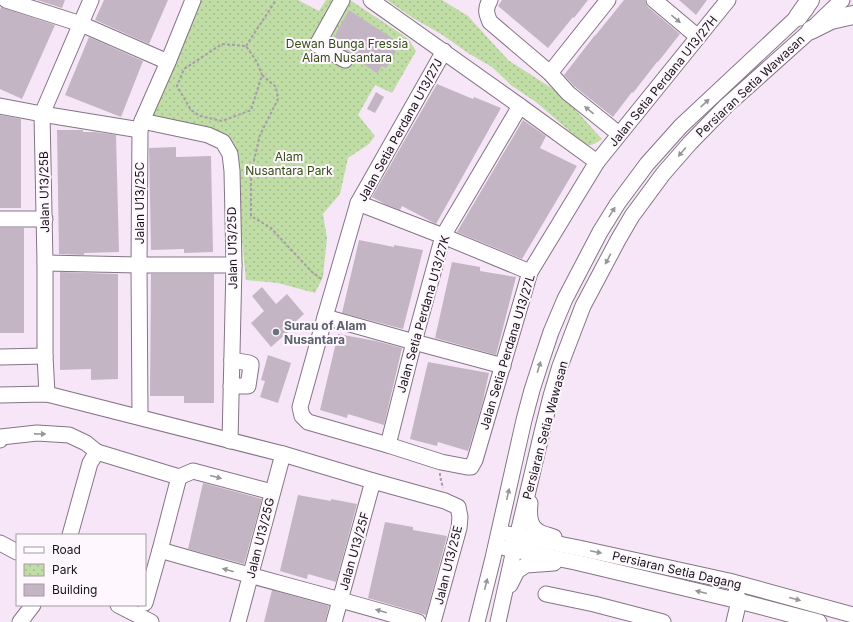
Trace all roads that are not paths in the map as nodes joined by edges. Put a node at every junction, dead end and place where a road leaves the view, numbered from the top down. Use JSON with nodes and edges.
{"nodes":[{"id":1,"x":6,"y":0,"type":"edge"},
{"id":2,"x":91,"y":0,"type":"edge"},
{"id":3,"x":193,"y":0,"type":"edge"},
{"id":4,"x":342,"y":0,"type":"edge"},
{"id":5,"x":372,"y":0,"type":"edge"},
{"id":6,"x":490,"y":0,"type":"edge"},
{"id":7,"x":608,"y":0,"type":"edge"},
{"id":8,"x":654,"y":0,"type":"edge"},
{"id":9,"x":728,"y":0,"type":"edge"},
{"id":10,"x":810,"y":0,"type":"edge"},
{"id":11,"x":816,"y":0,"type":"edge"},
{"id":12,"x":842,"y":0,"type":"edge"},
{"id":13,"x":853,"y":15,"type":"edge"},
{"id":14,"x":798,"y":17,"type":"junction"},
{"id":15,"x":81,"y":24,"type":"junction"},
{"id":16,"x":811,"y":30,"type":"junction"},
{"id":17,"x":698,"y":37,"type":"junction"},
{"id":18,"x":444,"y":51,"type":"junction"},
{"id":19,"x":344,"y":60,"type":"dead end"},
{"id":20,"x":168,"y":62,"type":"junction"},
{"id":21,"x":550,"y":73,"type":"junction"},
{"id":22,"x":0,"y":106,"type":"edge"},
{"id":23,"x":520,"y":106,"type":"junction"},
{"id":24,"x":42,"y":114,"type":"junction"},
{"id":25,"x":141,"y":126,"type":"junction"},
{"id":26,"x":619,"y":134,"type":"junction"},
{"id":27,"x":597,"y":162,"type":"junction"},
{"id":28,"x":358,"y":203,"type":"junction"},
{"id":29,"x":45,"y":219,"type":"junction"},
{"id":30,"x":0,"y":220,"type":"edge"},
{"id":31,"x":444,"y":236,"type":"junction"},
{"id":32,"x":45,"y":263,"type":"junction"},
{"id":33,"x":139,"y":265,"type":"junction"},
{"id":34,"x":234,"y":265,"type":"junction"},
{"id":35,"x":530,"y":272,"type":"junction"},
{"id":36,"x":325,"y":317,"type":"junction"},
{"id":37,"x":414,"y":342,"type":"junction"},
{"id":38,"x":45,"y":356,"type":"junction"},
{"id":39,"x":0,"y":357,"type":"edge"},
{"id":40,"x":503,"y":366,"type":"junction"},
{"id":41,"x":47,"y":394,"type":"junction"},
{"id":42,"x":0,"y":395,"type":"edge"},
{"id":43,"x":302,"y":416,"type":"joint"},
{"id":44,"x":140,"y":417,"type":"junction"},
{"id":45,"x":0,"y":438,"type":"edge"},
{"id":46,"x":230,"y":440,"type":"junction"},
{"id":47,"x":388,"y":445,"type":"junction"},
{"id":48,"x":97,"y":452,"type":"junction"},
{"id":49,"x":283,"y":454,"type":"junction"},
{"id":50,"x":534,"y":468,"type":"junction"},
{"id":51,"x":179,"y":477,"type":"junction"},
{"id":52,"x":373,"y":481,"type":"junction"},
{"id":53,"x":272,"y":492,"type":"junction"},
{"id":54,"x":70,"y":534,"type":"edge"},
{"id":55,"x":498,"y":539,"type":"junction"},
{"id":56,"x":0,"y":543,"type":"edge"},
{"id":57,"x":515,"y":543,"type":"junction"},
{"id":58,"x":160,"y":550,"type":"junction"},
{"id":59,"x":16,"y":551,"type":"edge"},
{"id":60,"x":577,"y":555,"type":"junction"},
{"id":61,"x":251,"y":576,"type":"junction"},
{"id":62,"x":729,"y":581,"type":"junction"},
{"id":63,"x":758,"y":589,"type":"junction"},
{"id":64,"x":546,"y":594,"type":"dead end"},
{"id":65,"x":504,"y":598,"type":"junction"},
{"id":66,"x":340,"y":599,"type":"junction"},
{"id":67,"x":739,"y":602,"type":"junction"},
{"id":68,"x":32,"y":606,"type":"edge"},
{"id":69,"x":121,"y":606,"type":"edge"},
{"id":70,"x":144,"y":614,"type":"edge"},
{"id":71,"x":853,"y":615,"type":"edge"},
{"id":72,"x":20,"y":622,"type":"edge"},
{"id":73,"x":238,"y":622,"type":"edge"},
{"id":74,"x":334,"y":622,"type":"edge"},
{"id":75,"x":418,"y":622,"type":"edge"},
{"id":76,"x":433,"y":622,"type":"edge"},
{"id":77,"x":477,"y":622,"type":"edge"},
{"id":78,"x":498,"y":622,"type":"edge"},
{"id":79,"x":663,"y":622,"type":"edge"},
{"id":80,"x":734,"y":622,"type":"edge"},
{"id":81,"x":819,"y":622,"type":"edge"}],
"edges":[{"from":1,"to":15,"type":"street"},
{"from":2,"to":15,"type":"street","name":"Jalan U13/25B"},
{"from":3,"to":20,"type":"street","name":"Jalan U13/25C"},
{"from":4,"to":19,"type":"street"},
{"from":5,"to":18,"type":"street"},
{"from":6,"to":21,"type":"street"},
{"from":7,"to":21,"type":"street"},
{"from":8,"to":17,"type":"street","one_way":true},
{"from":9,"to":17,"type":"street","name":"Jalan Setia Perdana U13/27H"},
{"from":10,"to":14,"type":"main road"},
{"from":11,"to":14,"type":"street","name":"Persiaran Setia Wawasan"},
{"from":12,"to":16,"type":"street","name":"Persiaran Setia Wawasan"},
{"from":13,"to":16,"type":"main road"},
{"from":55,"to":14,"type":"street","name":"Persiaran Setia Wawasan","one_way":true},
{"from":15,"to":20,"type":"street"},
{"from":15,"to":24,"type":"street","name":"Jalan U13/25B"},
{"from":16,"to":50,"type":"street","name":"Persiaran Setia Wawasan","one_way":true},
{"from":17,"to":26,"type":"street","name":"Jalan Setia Perdana U13/27H"},
{"from":18,"to":23,"type":"street"},
{"from":18,"to":28,"type":"street","name":"Jalan Setia Perdana U13/27J"},
{"from":20,"to":25,"type":"street","name":"Jalan U13/25C"},
{"from":26,"to":21,"type":"street","one_way":true},
{"from":22,"to":24,"type":"street","name":"Jalan U13/25D"},
{"from":23,"to":27,"type":"street"},
{"from":23,"to":31,"type":"street","name":"Jalan Setia Perdana U13/27K"},
{"from":24,"to":25,"type":"street","name":"Jalan U13/25D"},
{"from":24,"to":29,"type":"street","name":"Jalan U13/25B"},
{"from":25,"to":33,"type":"street","name":"Jalan U13/25C"},
{"from":25,"to":34,"type":"street","name":"Jalan U13/25D"},
{"from":26,"to":27,"type":"street","name":"Jalan Setia Perdana U13/27H"},
{"from":27,"to":35,"type":"street","name":"Jalan Setia Perdana U13/27L"},
{"from":28,"to":31,"type":"street"},
{"from":28,"to":36,"type":"street","name":"Jalan Setia Perdana U13/27J"},
{"from":29,"to":30,"type":"street"},
{"from":29,"to":32,"type":"street","name":"Jalan U13/25B"},
{"from":31,"to":35,"type":"street"},
{"from":31,"to":37,"type":"street","name":"Jalan Setia Perdana U13/27K"},
{"from":32,"to":33,"type":"street"},
{"from":32,"to":38,"type":"street","name":"Jalan U13/25B"},
{"from":33,"to":34,"type":"street"},
{"from":33,"to":44,"type":"street","name":"Jalan U13/25C"},
{"from":34,"to":46,"type":"street","name":"Jalan U13/25D"},
{"from":35,"to":40,"type":"street","name":"Jalan Setia Perdana U13/27L"},
{"from":36,"to":37,"type":"street"},
{"from":36,"to":43,"type":"street","name":"Jalan Setia Perdana U13/27J"},
{"from":37,"to":40,"type":"street"},
{"from":37,"to":47,"type":"street","name":"Jalan Setia Perdana U13/27K"},
{"from":38,"to":39,"type":"street"},
{"from":38,"to":41,"type":"street","name":"Jalan U13/25B"},
{"from":40,"to":47,"type":"street","name":"Jalan Setia Perdana U13/27L"},
{"from":41,"to":42,"type":"street"},
{"from":41,"to":44,"type":"street"},
{"from":43,"to":47,"type":"street","name":"Jalan Setia Perdana U13/27L"},
{"from":44,"to":46,"type":"street"},
{"from":45,"to":48,"type":"street","one_way":true},
{"from":46,"to":49,"type":"street"},
{"from":48,"to":51,"type":"street"},
{"from":48,"to":54,"type":"street"},
{"from":49,"to":52,"type":"street"},
{"from":49,"to":53,"type":"street","name":"Jalan U13/25G"},
{"from":50,"to":57,"type":"street","name":"Persiaran Setia Wawasan"},
{"from":50,"to":60,"type":"street"},
{"from":51,"to":53,"type":"street","one_way":true},
{"from":51,"to":58,"type":"street"},
{"from":52,"to":66,"type":"street","name":"Jalan U13/25F"},
{"from":52,"to":76,"type":"street","name":"Jalan U13/25E"},
{"from":53,"to":61,"type":"street","name":"Jalan U13/25G"},
{"from":55,"to":57,"type":"street","name":"Persiaran Setia Dagang"},
{"from":77,"to":55,"type":"street","name":"Persiaran Setia Wawasan","one_way":true},
{"from":56,"to":59,"type":"street"},
{"from":57,"to":60,"type":"street","name":"Persiaran Setia Dagang"},
{"from":57,"to":65,"type":"street","name":"Persiaran Setia Wawasan"},
{"from":61,"to":58,"type":"street","one_way":true},
{"from":58,"to":70,"type":"street"},
{"from":60,"to":62,"type":"street","name":"Persiaran Setia Dagang","one_way":true},
{"from":60,"to":65,"type":"street"},
{"from":67,"to":60,"type":"street","name":"Persiaran Setia Dagang","one_way":true},
{"from":61,"to":66,"type":"street"},
{"from":61,"to":73,"type":"street","name":"Jalan U13/25G"},
{"from":62,"to":63,"type":"street","name":"Persiaran Setia Dagang"},
{"from":62,"to":67,"type":"street"},
{"from":63,"to":67,"type":"street"},
{"from":63,"to":71,"type":"street","name":"Persiaran Setia Dagang","one_way":true},
{"from":64,"to":79,"type":"street"},
{"from":65,"to":78,"type":"street","name":"Persiaran Setia Wawasan"},
{"from":66,"to":74,"type":"street","name":"Jalan U13/25F"},
{"from":75,"to":66,"type":"street","one_way":true},
{"from":67,"to":80,"type":"street"},
{"from":67,"to":81,"type":"street","name":"Persiaran Setia Dagang"},
{"from":68,"to":72,"type":"street"},
{"from":69,"to":70,"type":"street"}]}
